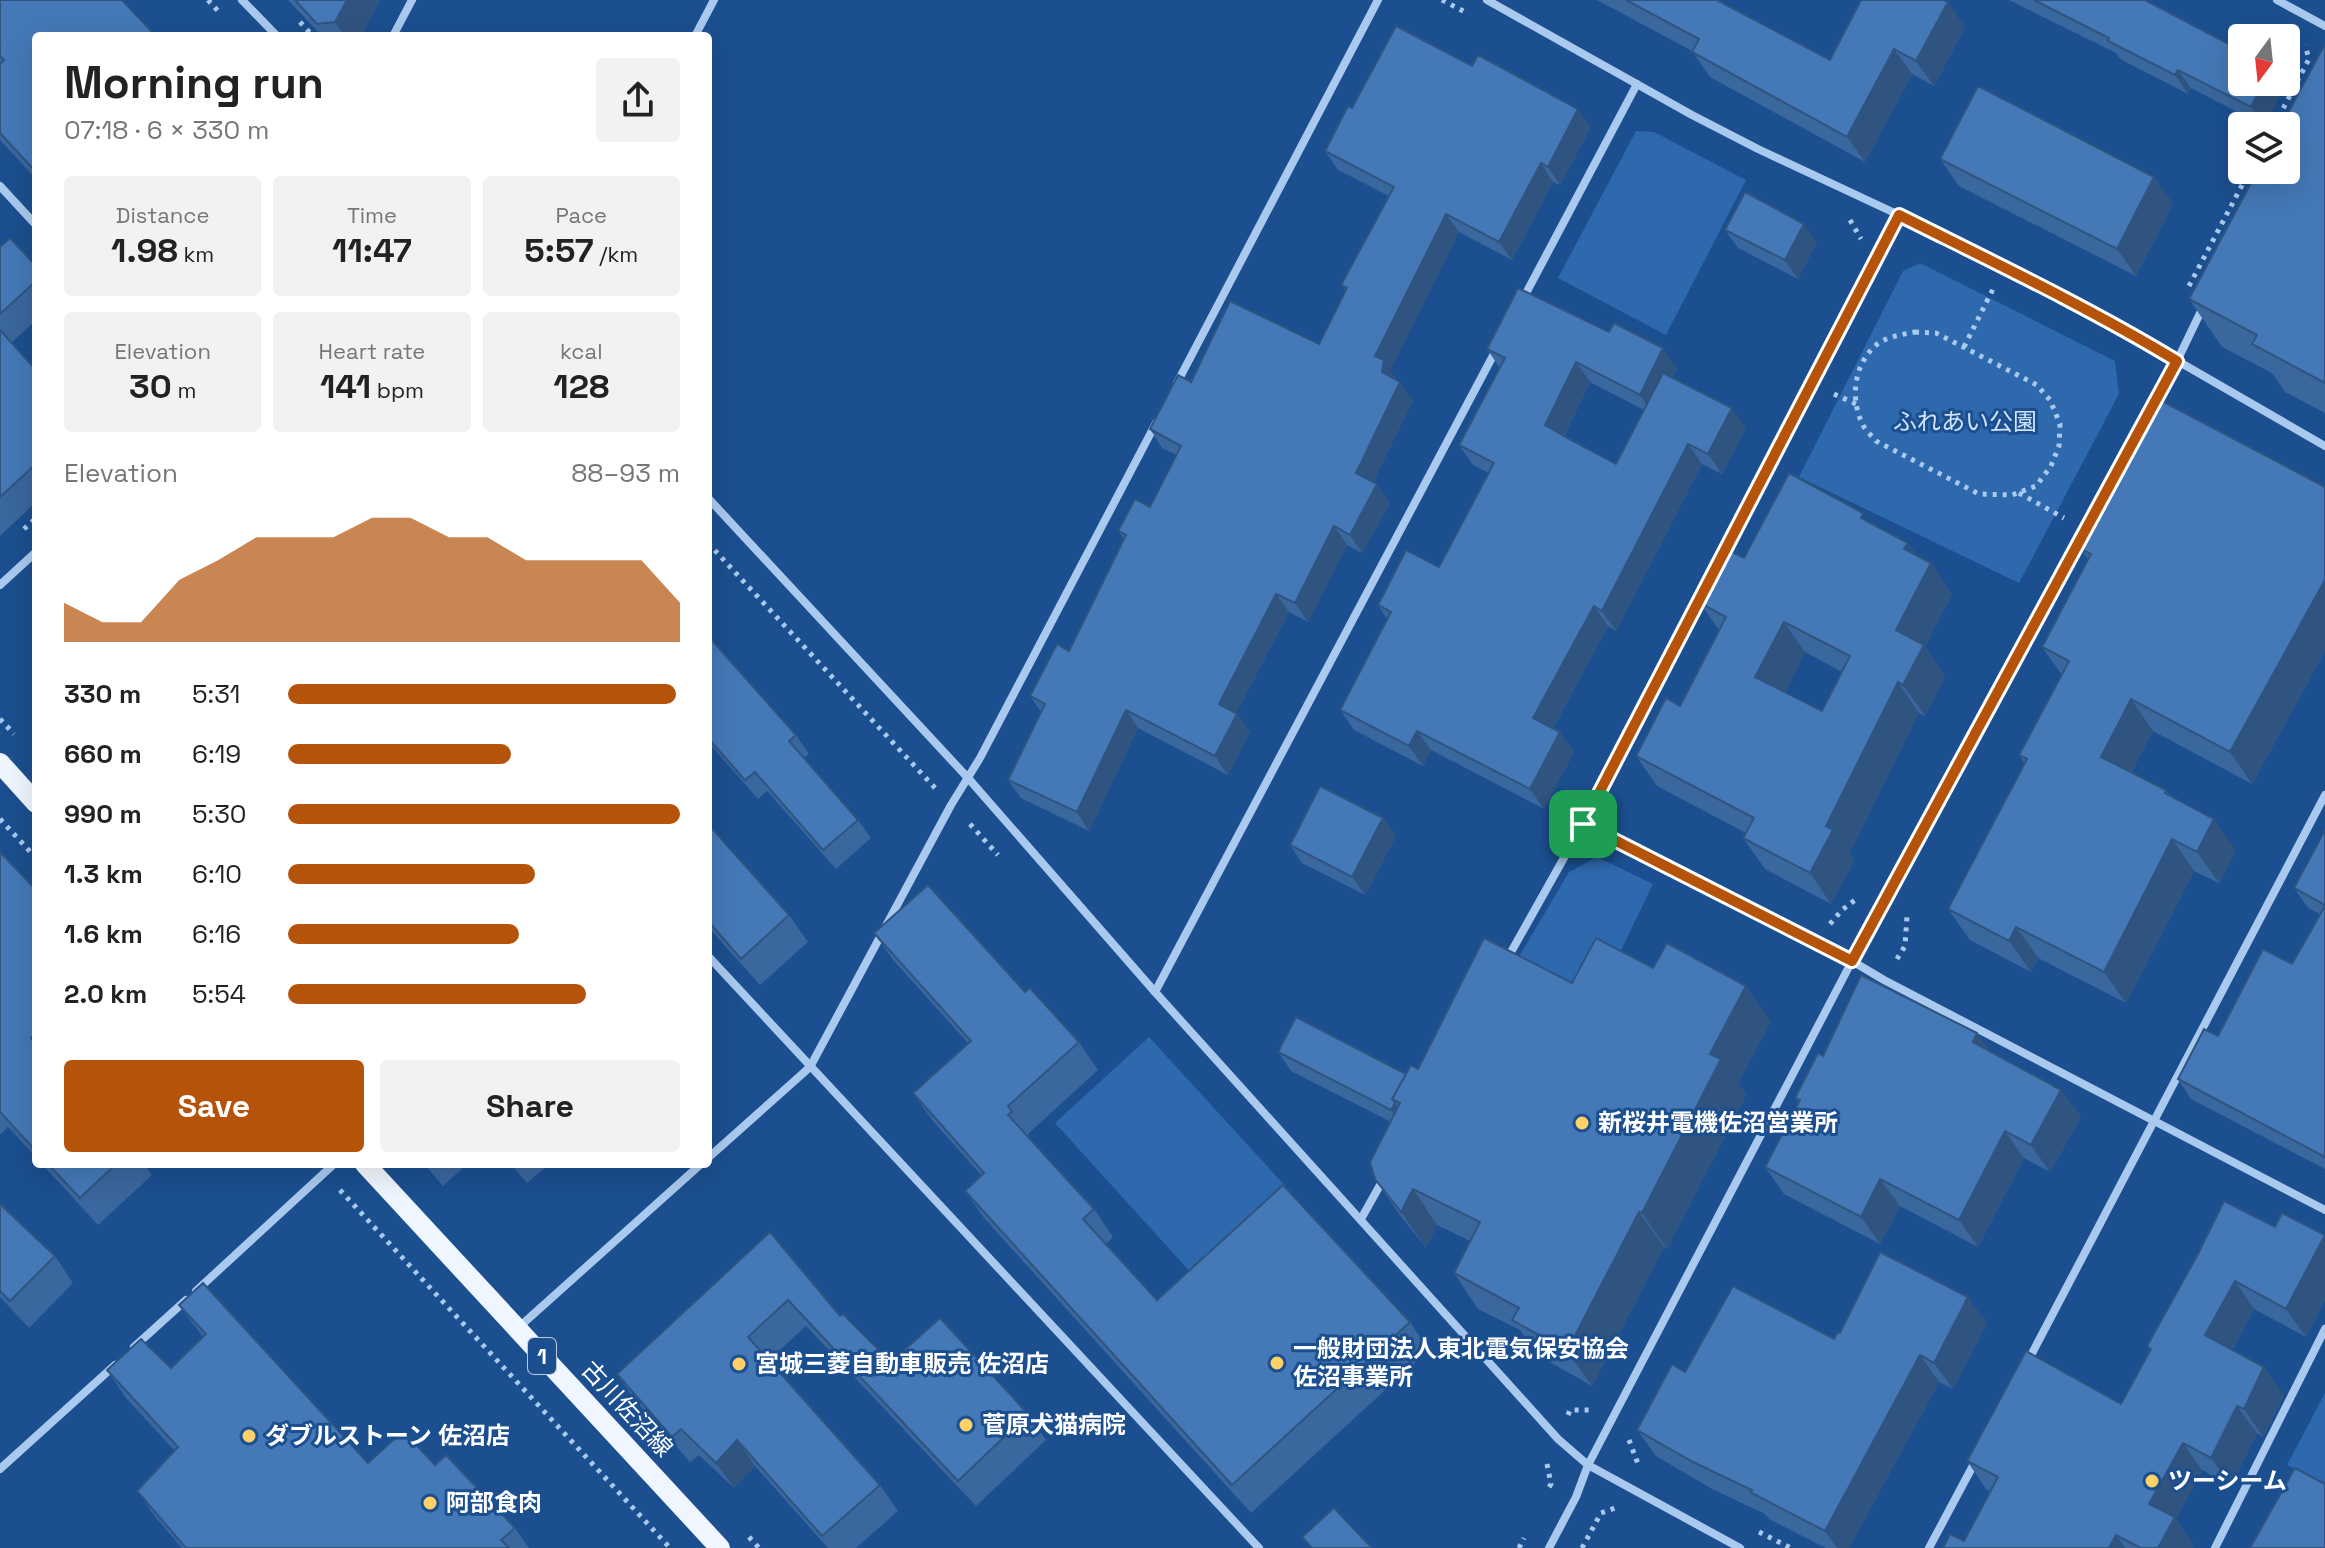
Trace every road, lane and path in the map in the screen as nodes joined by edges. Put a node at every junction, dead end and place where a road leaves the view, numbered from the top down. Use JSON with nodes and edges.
{"nodes":[{"id":1,"x":242,"y":0,"type":"edge"},
{"id":2,"x":412,"y":0,"type":"edge"},
{"id":3,"x":714,"y":0,"type":"edge"},
{"id":4,"x":1378,"y":0,"type":"edge"},
{"id":5,"x":1487,"y":0,"type":"edge"},
{"id":6,"x":2277,"y":0,"type":"edge"},
{"id":7,"x":2295,"y":9,"type":"junction"},
{"id":8,"x":2325,"y":26,"type":"edge"},
{"id":9,"x":273,"y":32,"type":"edge"},
{"id":10,"x":395,"y":32,"type":"edge"},
{"id":11,"x":697,"y":32,"type":"edge"},
{"id":12,"x":1637,"y":84,"type":"junction"},
{"id":13,"x":2281,"y":112,"type":"edge"},
{"id":14,"x":0,"y":186,"type":"edge"},
{"id":15,"x":1899,"y":215,"type":"junction"},
{"id":16,"x":32,"y":221,"type":"edge"},
{"id":17,"x":1994,"y":288,"type":"dead end"},
{"id":18,"x":2207,"y":299,"type":"edge"},
{"id":19,"x":1522,"y":301,"type":"edge"},
{"id":20,"x":1499,"y":343,"type":"edge"},
{"id":21,"x":1964,"y":347,"type":"junction"},
{"id":22,"x":2177,"y":361,"type":"junction"},
{"id":23,"x":1171,"y":393,"type":"edge"},
{"id":24,"x":1164,"y":407,"type":"edge"},
{"id":25,"x":2325,"y":446,"type":"edge"},
{"id":26,"x":2019,"y":493,"type":"junction"},
{"id":27,"x":712,"y":502,"type":"edge"},
{"id":28,"x":2064,"y":518,"type":"dead end"},
{"id":29,"x":712,"y":547,"type":"edge"},
{"id":30,"x":32,"y":556,"type":"edge"},
{"id":31,"x":0,"y":585,"type":"edge"},
{"id":32,"x":0,"y":763,"type":"edge"},
{"id":33,"x":918,"y":769,"type":"dead end"},
{"id":34,"x":968,"y":778,"type":"junction"},
{"id":35,"x":2325,"y":795,"type":"edge"},
{"id":36,"x":32,"y":799,"type":"edge"},
{"id":37,"x":0,"y":819,"type":"edge"},
{"id":38,"x":1583,"y":824,"type":"junction"},
{"id":39,"x":32,"y":854,"type":"edge"},
{"id":40,"x":712,"y":960,"type":"edge"},
{"id":41,"x":1852,"y":961,"type":"junction"},
{"id":42,"x":1500,"y":972,"type":"edge"},
{"id":43,"x":1155,"y":992,"type":"junction"},
{"id":44,"x":810,"y":1067,"type":"junction"},
{"id":45,"x":2154,"y":1122,"type":"junction"},
{"id":46,"x":712,"y":1154,"type":"edge"},
{"id":47,"x":330,"y":1168,"type":"edge"},
{"id":48,"x":369,"y":1168,"type":"edge"},
{"id":49,"x":697,"y":1168,"type":"edge"},
{"id":50,"x":325,"y":1173,"type":"junction"},
{"id":51,"x":1386,"y":1174,"type":"edge"},
{"id":52,"x":2325,"y":1210,"type":"edge"},
{"id":53,"x":1361,"y":1219,"type":"junction"},
{"id":54,"x":517,"y":1329,"type":"junction"},
{"id":55,"x":2325,"y":1329,"type":"edge"},
{"id":56,"x":2024,"y":1369,"type":"edge"},
{"id":57,"x":1980,"y":1452,"type":"edge"},
{"id":58,"x":1588,"y":1465,"type":"junction"},
{"id":59,"x":0,"y":1469,"type":"edge"},
{"id":60,"x":670,"y":1548,"type":"edge"},
{"id":61,"x":720,"y":1548,"type":"edge"},
{"id":62,"x":1259,"y":1548,"type":"edge"},
{"id":63,"x":1549,"y":1548,"type":"edge"},
{"id":64,"x":1740,"y":1548,"type":"edge"},
{"id":65,"x":1929,"y":1548,"type":"edge"},
{"id":66,"x":2215,"y":1548,"type":"edge"}],
"edges":[{"from":1,"to":9,"type":"street"},
{"from":2,"to":10,"type":"street"},
{"from":3,"to":11,"type":"street"},
{"from":4,"to":23,"type":"street"},
{"from":5,"to":12,"type":"street"},
{"from":6,"to":7,"type":"street"},
{"from":7,"to":8,"type":"street"},
{"from":7,"to":13,"type":"path"},
{"from":12,"to":15,"type":"street"},
{"from":12,"to":19,"type":"street"},
{"from":14,"to":16,"type":"street"},
{"from":15,"to":22,"type":"street"},
{"from":15,"to":38,"type":"street"},
{"from":17,"to":21,"type":"path"},
{"from":18,"to":22,"type":"street"},
{"from":20,"to":43,"type":"street"},
{"from":21,"to":26,"type":"path"},
{"from":21,"to":26,"type":"path"},
{"from":22,"to":25,"type":"street"},
{"from":22,"to":41,"type":"street"},
{"from":24,"to":34,"type":"street"},
{"from":26,"to":28,"type":"path"},
{"from":27,"to":34,"type":"street"},
{"from":29,"to":33,"type":"path"},
{"from":30,"to":31,"type":"street"},
{"from":32,"to":36,"type":"main road"},
{"from":34,"to":43,"type":"street"},
{"from":34,"to":44,"type":"street"},
{"from":35,"to":45,"type":"street"},
{"from":37,"to":39,"type":"path"},
{"from":38,"to":41,"type":"street"},
{"from":38,"to":42,"type":"street"},
{"from":40,"to":44,"type":"street"},
{"from":41,"to":45,"type":"street"},
{"from":41,"to":58,"type":"street"},
{"from":43,"to":53,"type":"street"},
{"from":44,"to":46,"type":"street"},
{"from":44,"to":62,"type":"street"},
{"from":45,"to":52,"type":"street"},
{"from":45,"to":56,"type":"street"},
{"from":47,"to":50,"type":"street"},
{"from":48,"to":54,"type":"main road","name":"古川佐沼線","number":"1"},
{"from":49,"to":54,"type":"street"},
{"from":50,"to":59,"type":"street"},
{"from":50,"to":60,"type":"path"},
{"from":51,"to":53,"type":"street"},
{"from":53,"to":58,"type":"street"},
{"from":54,"to":61,"type":"main road","name":"古川佐沼線","number":"1"},
{"from":55,"to":66,"type":"street"},
{"from":57,"to":65,"type":"street"},
{"from":58,"to":63,"type":"street"},
{"from":58,"to":64,"type":"street"}]}
